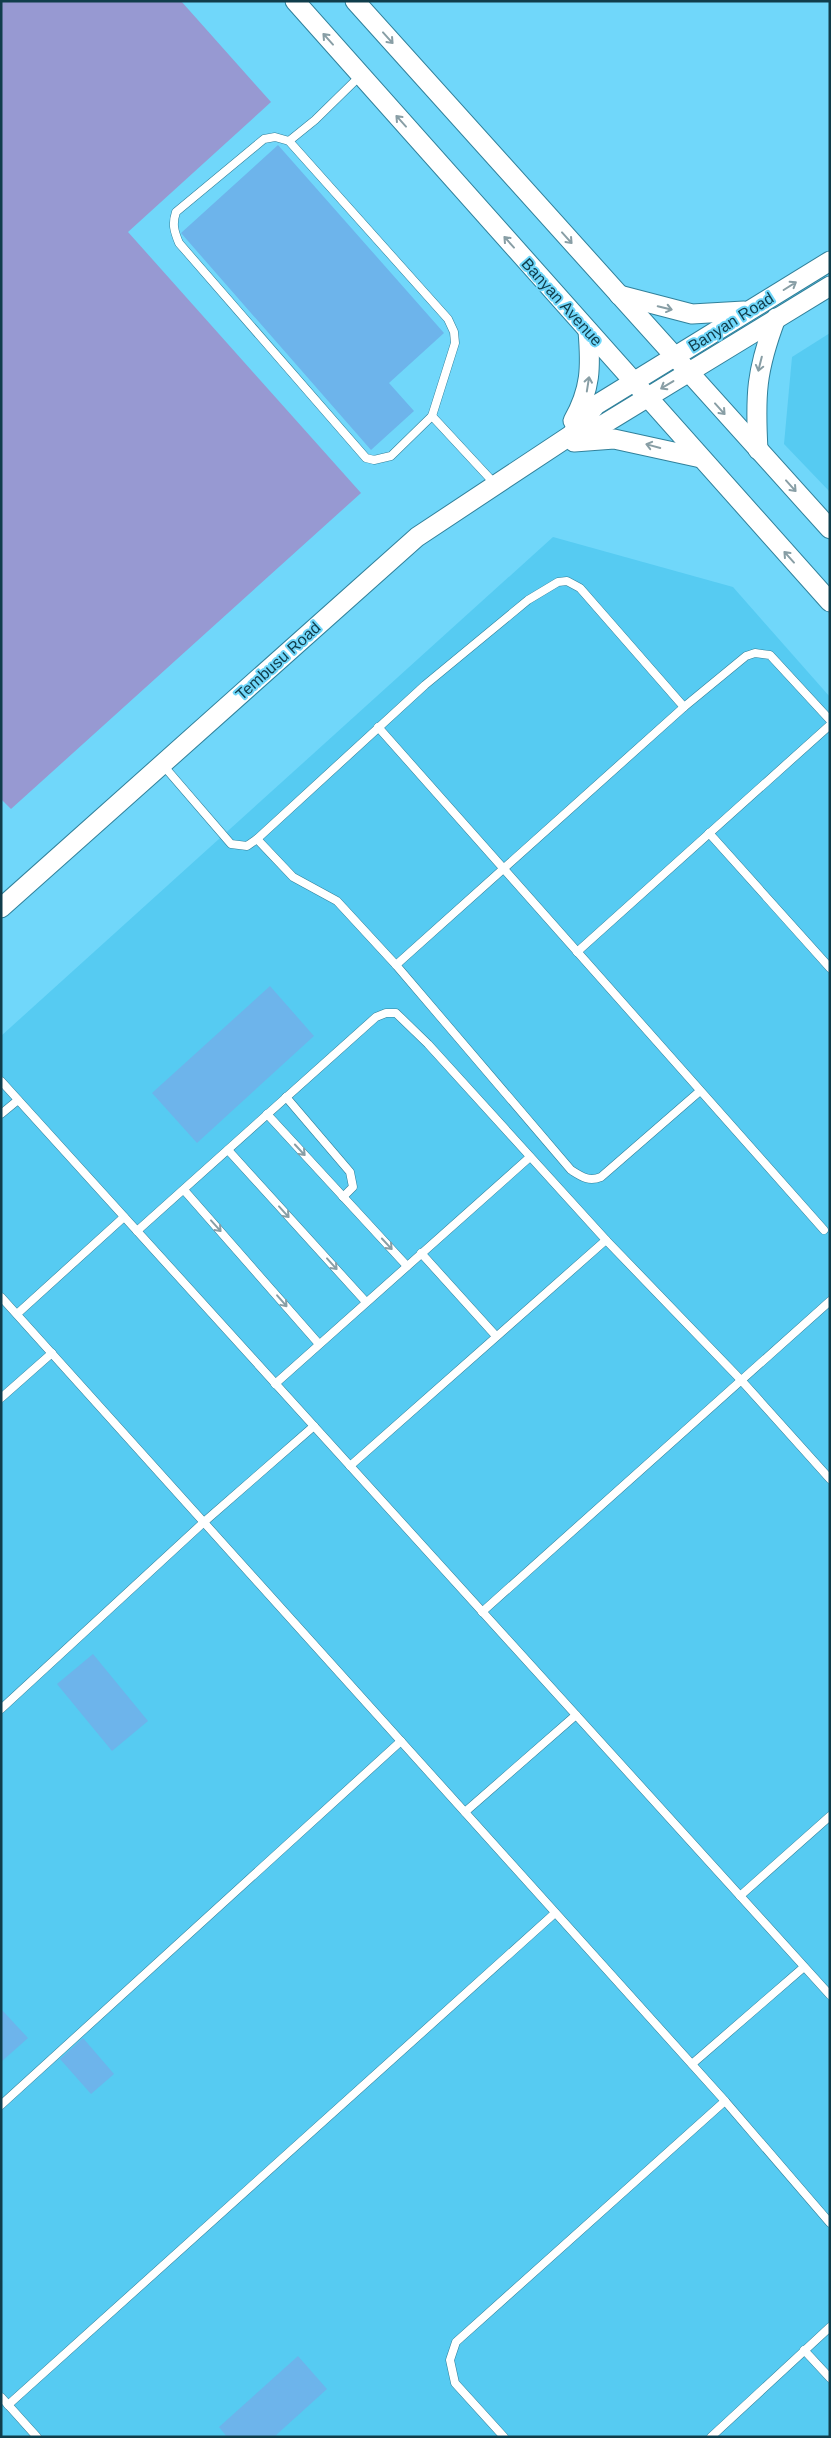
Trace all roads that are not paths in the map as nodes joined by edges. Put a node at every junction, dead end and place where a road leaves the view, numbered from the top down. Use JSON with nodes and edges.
{"nodes":[{"id":1,"x":295,"y":1,"type":"edge"},
{"id":2,"x":355,"y":1,"type":"edge"},
{"id":3,"x":361,"y":75,"type":"junction"},
{"id":4,"x":288,"y":141,"type":"junction"},
{"id":5,"x":830,"y":261,"type":"edge"},
{"id":6,"x":830,"y":286,"type":"edge"},
{"id":7,"x":618,"y":295,"type":"junction"},
{"id":8,"x":750,"y":310,"type":"junction"},
{"id":9,"x":776,"y":318,"type":"junction"},
{"id":10,"x":588,"y":331,"type":"junction"},
{"id":11,"x":674,"y":357,"type":"junction"},
{"id":12,"x":688,"y":372,"type":"junction"},
{"id":13,"x":633,"y":382,"type":"junction"},
{"id":14,"x":646,"y":397,"type":"junction"},
{"id":15,"x":432,"y":416,"type":"junction"},
{"id":16,"x":566,"y":440,"type":"junction"},
{"id":17,"x":758,"y":450,"type":"junction"},
{"id":18,"x":700,"y":458,"type":"junction"},
{"id":19,"x":496,"y":485,"type":"junction"},
{"id":20,"x":830,"y":529,"type":"edge"},
{"id":21,"x":830,"y":602,"type":"edge"},
{"id":22,"x":684,"y":707,"type":"junction"},
{"id":23,"x":830,"y":720,"type":"edge"},
{"id":24,"x":830,"y":725,"type":"edge"},
{"id":25,"x":378,"y":727,"type":"junction"},
{"id":26,"x":162,"y":764,"type":"junction"},
{"id":27,"x":709,"y":833,"type":"junction"},
{"id":28,"x":257,"y":839,"type":"junction"},
{"id":29,"x":504,"y":869,"type":"junction"},
{"id":30,"x":1,"y":908,"type":"edge"},
{"id":31,"x":577,"y":952,"type":"junction"},
{"id":32,"x":396,"y":965,"type":"junction"},
{"id":33,"x":830,"y":968,"type":"edge"},
{"id":34,"x":1,"y":1081,"type":"edge"},
{"id":35,"x":700,"y":1091,"type":"junction"},
{"id":36,"x":286,"y":1097,"type":"junction"},
{"id":37,"x":18,"y":1100,"type":"junction"},
{"id":38,"x":1,"y":1114,"type":"edge"},
{"id":39,"x":267,"y":1114,"type":"junction"},
{"id":40,"x":228,"y":1150,"type":"junction"},
{"id":41,"x":530,"y":1157,"type":"junction"},
{"id":42,"x":184,"y":1190,"type":"junction"},
{"id":43,"x":343,"y":1197,"type":"junction"},
{"id":44,"x":124,"y":1217,"type":"junction"},
{"id":45,"x":824,"y":1230,"type":"dead end"},
{"id":46,"x":137,"y":1231,"type":"junction"},
{"id":47,"x":606,"y":1240,"type":"junction"},
{"id":48,"x":421,"y":1252,"type":"junction"},
{"id":49,"x":407,"y":1266,"type":"junction"},
{"id":50,"x":1,"y":1297,"type":"edge"},
{"id":51,"x":830,"y":1301,"type":"edge"},
{"id":52,"x":366,"y":1302,"type":"junction"},
{"id":53,"x":17,"y":1314,"type":"junction"},
{"id":54,"x":496,"y":1336,"type":"junction"},
{"id":55,"x":319,"y":1344,"type":"junction"},
{"id":56,"x":52,"y":1353,"type":"junction"},
{"id":57,"x":741,"y":1380,"type":"junction"},
{"id":58,"x":275,"y":1384,"type":"junction"},
{"id":59,"x":1,"y":1398,"type":"edge"},
{"id":60,"x":314,"y":1426,"type":"junction"},
{"id":61,"x":350,"y":1466,"type":"junction"},
{"id":62,"x":830,"y":1479,"type":"edge"},
{"id":63,"x":204,"y":1522,"type":"junction"},
{"id":64,"x":482,"y":1612,"type":"junction"},
{"id":65,"x":1,"y":1708,"type":"edge"},
{"id":66,"x":576,"y":1715,"type":"junction"},
{"id":67,"x":401,"y":1742,"type":"junction"},
{"id":68,"x":465,"y":1812,"type":"junction"},
{"id":69,"x":830,"y":1816,"type":"edge"},
{"id":70,"x":740,"y":1896,"type":"junction"},
{"id":71,"x":555,"y":1913,"type":"junction"},
{"id":72,"x":804,"y":1967,"type":"junction"},
{"id":73,"x":830,"y":1995,"type":"edge"},
{"id":74,"x":692,"y":2064,"type":"junction"},
{"id":75,"x":725,"y":2101,"type":"junction"},
{"id":76,"x":1,"y":2105,"type":"edge"},
{"id":77,"x":830,"y":2223,"type":"edge"},
{"id":78,"x":830,"y":2327,"type":"edge"},
{"id":79,"x":804,"y":2350,"type":"junction"},
{"id":80,"x":830,"y":2378,"type":"edge"},
{"id":81,"x":1,"y":2397,"type":"edge"},
{"id":82,"x":8,"y":2405,"type":"junction"},
{"id":83,"x":37,"y":2437,"type":"edge"},
{"id":84,"x":504,"y":2437,"type":"edge"},
{"id":85,"x":711,"y":2437,"type":"edge"}],
"edges":[{"from":3,"to":1,"type":"street","name":"Banyan Avenue","one_way":true},
{"from":2,"to":7,"type":"street","one_way":true},
{"from":3,"to":4,"type":"lane"},
{"from":10,"to":3,"type":"street","name":"Banyan Avenue","one_way":true},
{"from":4,"to":15,"type":"lane"},
{"from":4,"to":15,"type":"lane"},
{"from":8,"to":5,"type":"street","name":"Banyan Road","one_way":true},
{"from":6,"to":9,"type":"street","name":"Banyan Road"},
{"from":7,"to":8,"type":"street","one_way":true},
{"from":7,"to":11,"type":"street"},
{"from":8,"to":11,"type":"street","name":"Banyan Road"},
{"from":9,"to":12,"type":"street","name":"Banyan Road"},
{"from":9,"to":17,"type":"street","one_way":true},
{"from":10,"to":13,"type":"street","name":"Banyan Avenue"},
{"from":16,"to":10,"type":"street","one_way":true},
{"from":11,"to":12,"type":"street"},
{"from":11,"to":13,"type":"street","name":"Banyan Road"},
{"from":12,"to":14,"type":"street","name":"Banyan Road","one_way":true},
{"from":12,"to":17,"type":"street","one_way":true},
{"from":13,"to":14,"type":"street","name":"Banyan Avenue"},
{"from":13,"to":16,"type":"street","name":"Tembusu Road"},
{"from":14,"to":16,"type":"street","name":"Tembusu Road"},
{"from":14,"to":18,"type":"street","name":"Banyan Avenue"},
{"from":15,"to":19,"type":"lane"},
{"from":18,"to":16,"type":"street","one_way":true},
{"from":16,"to":19,"type":"street","name":"Tembusu Road"},
{"from":17,"to":20,"type":"street","one_way":true},
{"from":21,"to":18,"type":"street","name":"Banyan Avenue","one_way":true},
{"from":19,"to":26,"type":"street","name":"Tembusu Road"},
{"from":22,"to":23,"type":"lane"},
{"from":22,"to":25,"type":"lane"},
{"from":22,"to":29,"type":"lane"},
{"from":24,"to":27,"type":"lane"},
{"from":25,"to":28,"type":"lane"},
{"from":25,"to":29,"type":"lane"},
{"from":26,"to":28,"type":"lane"},
{"from":26,"to":30,"type":"street","name":"Tembusu Road"},
{"from":27,"to":31,"type":"lane"},
{"from":27,"to":33,"type":"lane"},
{"from":28,"to":32,"type":"lane"},
{"from":29,"to":31,"type":"lane"},
{"from":29,"to":32,"type":"lane"},
{"from":31,"to":35,"type":"lane"},
{"from":32,"to":35,"type":"lane"},
{"from":34,"to":37,"type":"lane"},
{"from":35,"to":45,"type":"lane"},
{"from":36,"to":39,"type":"lane"},
{"from":36,"to":41,"type":"lane"},
{"from":36,"to":43,"type":"lane"},
{"from":37,"to":38,"type":"lane"},
{"from":37,"to":44,"type":"lane"},
{"from":39,"to":40,"type":"lane"},
{"from":39,"to":43,"type":"lane","one_way":true},
{"from":40,"to":42,"type":"lane"},
{"from":40,"to":52,"type":"lane","one_way":true},
{"from":41,"to":47,"type":"lane"},
{"from":41,"to":48,"type":"lane"},
{"from":42,"to":46,"type":"lane"},
{"from":42,"to":55,"type":"lane","one_way":true},
{"from":43,"to":49,"type":"lane","one_way":true},
{"from":44,"to":46,"type":"lane"},
{"from":44,"to":53,"type":"lane"},
{"from":46,"to":58,"type":"lane"},
{"from":47,"to":54,"type":"lane"},
{"from":47,"to":57,"type":"lane"},
{"from":48,"to":49,"type":"lane"},
{"from":48,"to":54,"type":"lane"},
{"from":49,"to":52,"type":"lane"},
{"from":50,"to":53,"type":"lane"},
{"from":51,"to":57,"type":"lane"},
{"from":52,"to":55,"type":"lane"},
{"from":53,"to":56,"type":"lane"},
{"from":54,"to":61,"type":"lane"},
{"from":55,"to":58,"type":"lane"},
{"from":56,"to":59,"type":"lane"},
{"from":56,"to":63,"type":"lane"},
{"from":57,"to":62,"type":"lane"},
{"from":57,"to":64,"type":"lane"},
{"from":58,"to":60,"type":"lane"},
{"from":60,"to":61,"type":"lane"},
{"from":60,"to":63,"type":"lane"},
{"from":61,"to":64,"type":"lane"},
{"from":63,"to":65,"type":"lane"},
{"from":63,"to":67,"type":"lane"},
{"from":64,"to":66,"type":"lane"},
{"from":66,"to":68,"type":"lane"},
{"from":66,"to":70,"type":"lane"},
{"from":67,"to":68,"type":"lane"},
{"from":67,"to":76,"type":"lane"},
{"from":68,"to":71,"type":"lane"},
{"from":69,"to":70,"type":"lane"},
{"from":70,"to":72,"type":"lane"},
{"from":71,"to":74,"type":"lane"},
{"from":71,"to":82,"type":"lane"},
{"from":72,"to":73,"type":"lane"},
{"from":72,"to":74,"type":"lane"},
{"from":74,"to":75,"type":"lane"},
{"from":75,"to":77,"type":"lane"},
{"from":75,"to":84,"type":"lane"},
{"from":78,"to":79,"type":"lane"},
{"from":79,"to":80,"type":"lane"},
{"from":79,"to":85,"type":"lane"},
{"from":81,"to":82,"type":"lane"},
{"from":82,"to":83,"type":"lane"}]}
